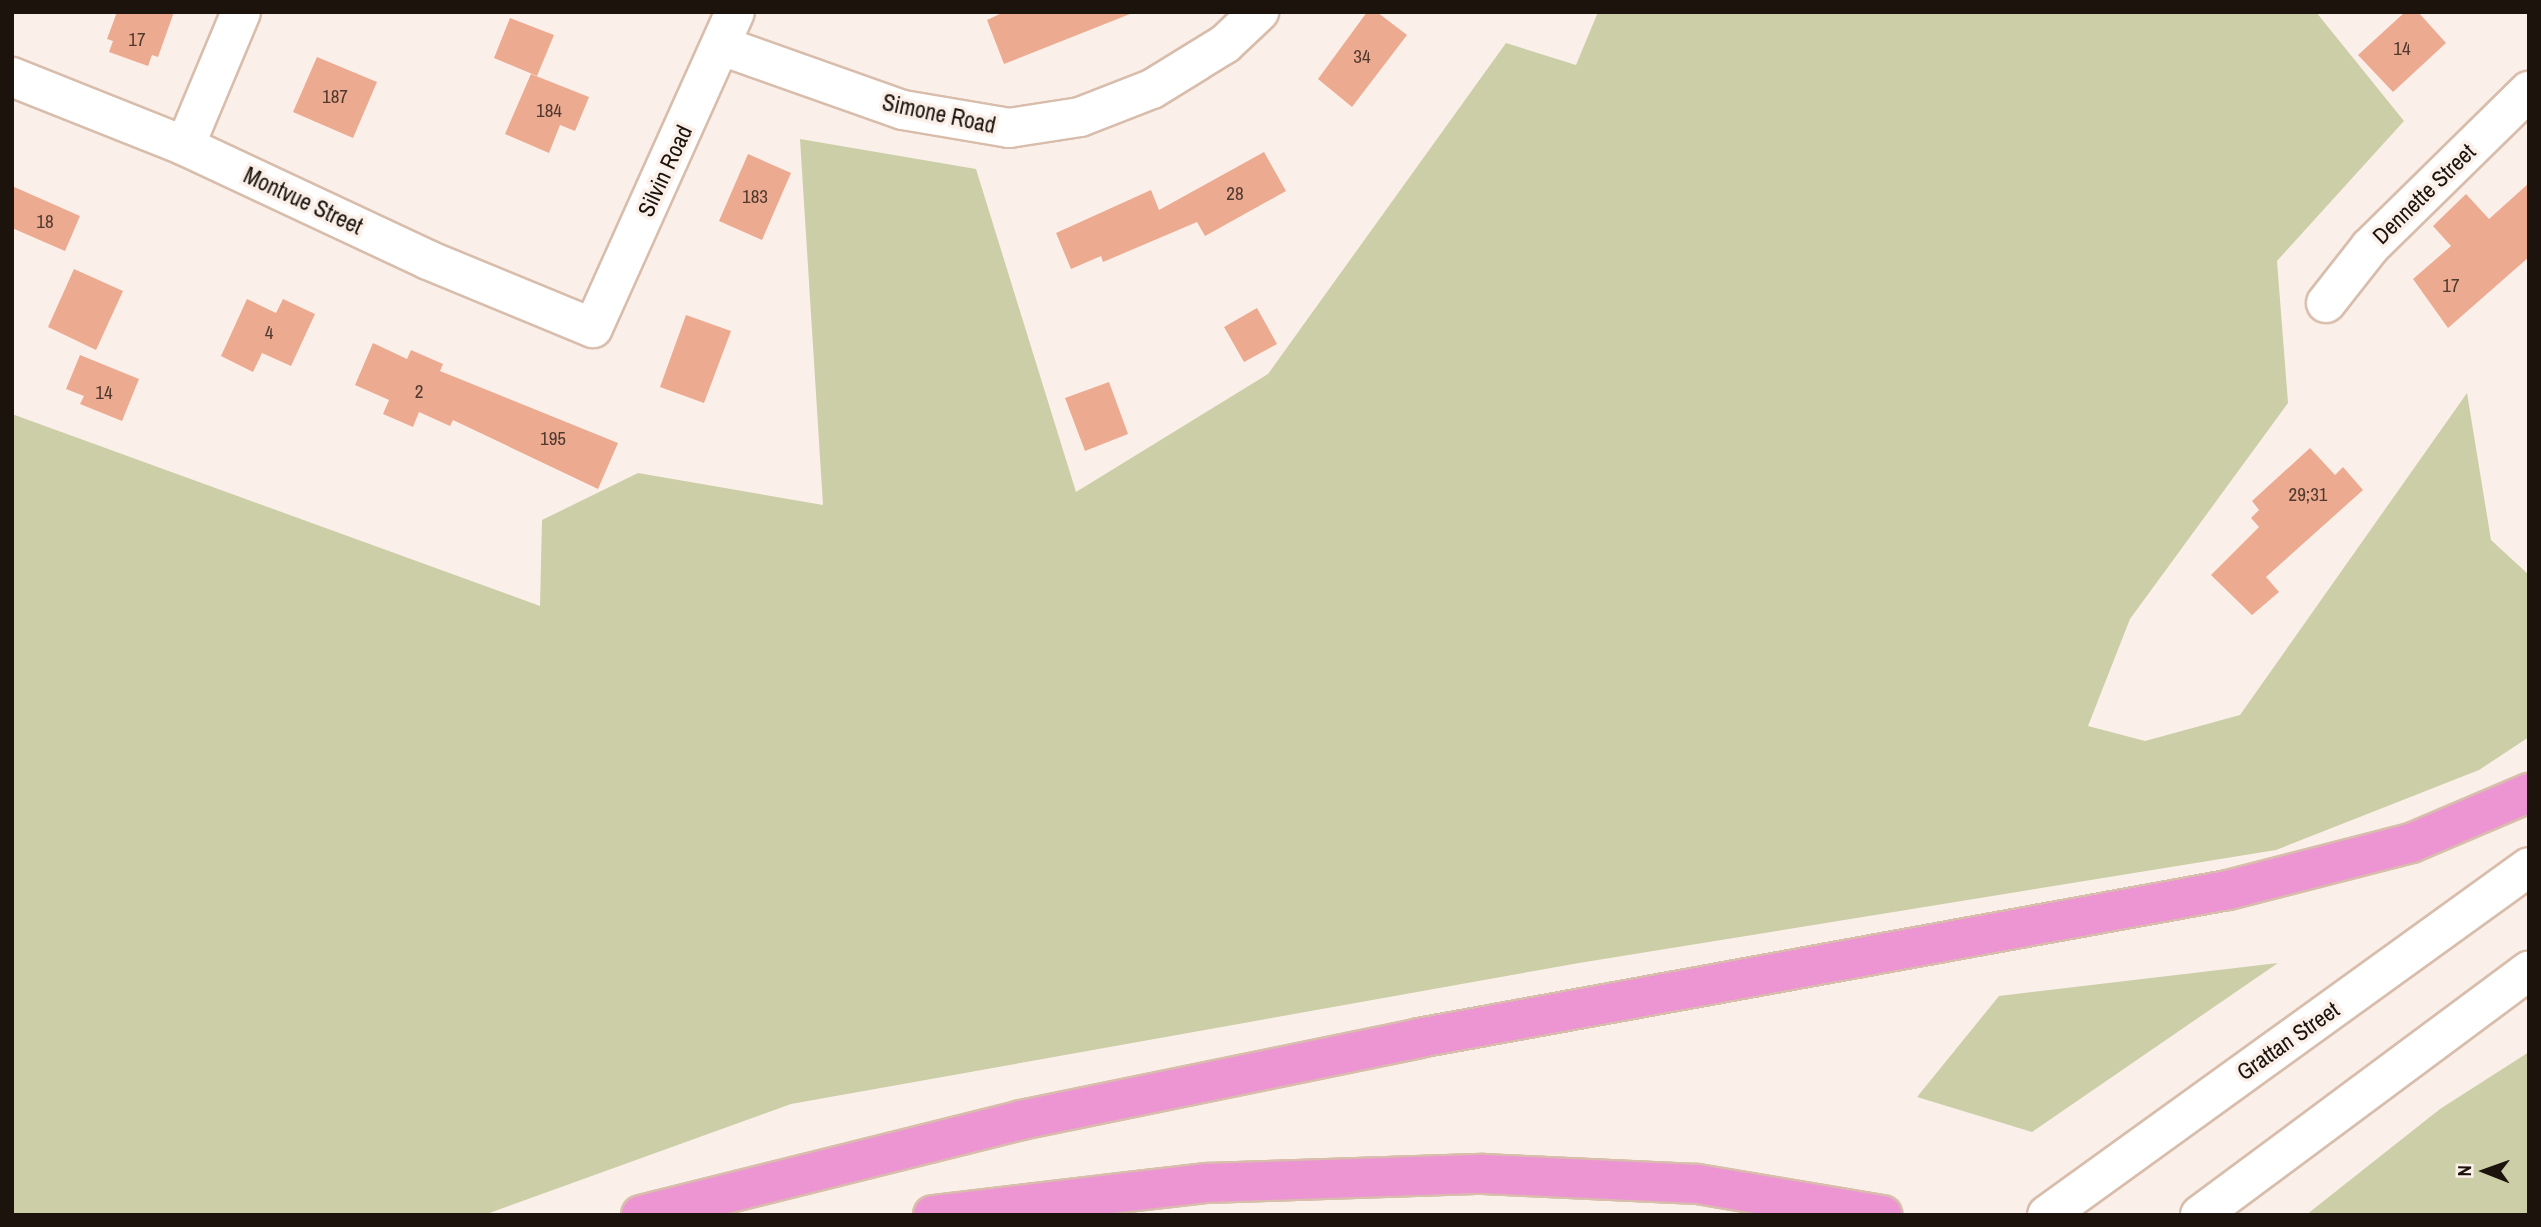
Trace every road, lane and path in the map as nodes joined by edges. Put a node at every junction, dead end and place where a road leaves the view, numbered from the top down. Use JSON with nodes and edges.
{"nodes":[{"id":1,"x":241,"y":12,"type":"edge"},
{"id":2,"x":1259,"y":12,"type":"edge"},
{"id":3,"x":729,"y":29,"type":"edge"},
{"id":4,"x":12,"y":77,"type":"edge"},
{"id":5,"x":2529,"y":91,"type":"edge"},
{"id":6,"x":185,"y":146,"type":"junction"},
{"id":7,"x":2326,"y":303,"type":"dead end"},
{"id":8,"x":593,"y":328,"type":"joint"},
{"id":9,"x":2529,"y":793,"type":"edge"},
{"id":10,"x":2529,"y":867,"type":"edge"},
{"id":11,"x":2529,"y":971,"type":"edge"},
{"id":12,"x":2205,"y":1211,"type":"edge"},
{"id":13,"x":640,"y":1215,"type":"edge"},
{"id":14,"x":933,"y":1215,"type":"edge"},
{"id":15,"x":1882,"y":1215,"type":"edge"},
{"id":16,"x":2046,"y":1215,"type":"edge"}],
"edges":[{"from":1,"to":6,"type":"street"},
{"from":2,"to":3,"type":"street","name":"Simone Road"},
{"from":3,"to":8,"type":"street","name":"Silvin Road"},
{"from":4,"to":6,"type":"street","name":"Montvue Street"},
{"from":5,"to":7,"type":"street","name":"Dennette Street"},
{"from":6,"to":8,"type":"street","name":"Montvue Street"},
{"from":9,"to":13,"type":"highway"},
{"from":10,"to":16,"type":"street","name":"Grattan Street"},
{"from":11,"to":12,"type":"street"},
{"from":14,"to":15,"type":"highway"}]}
